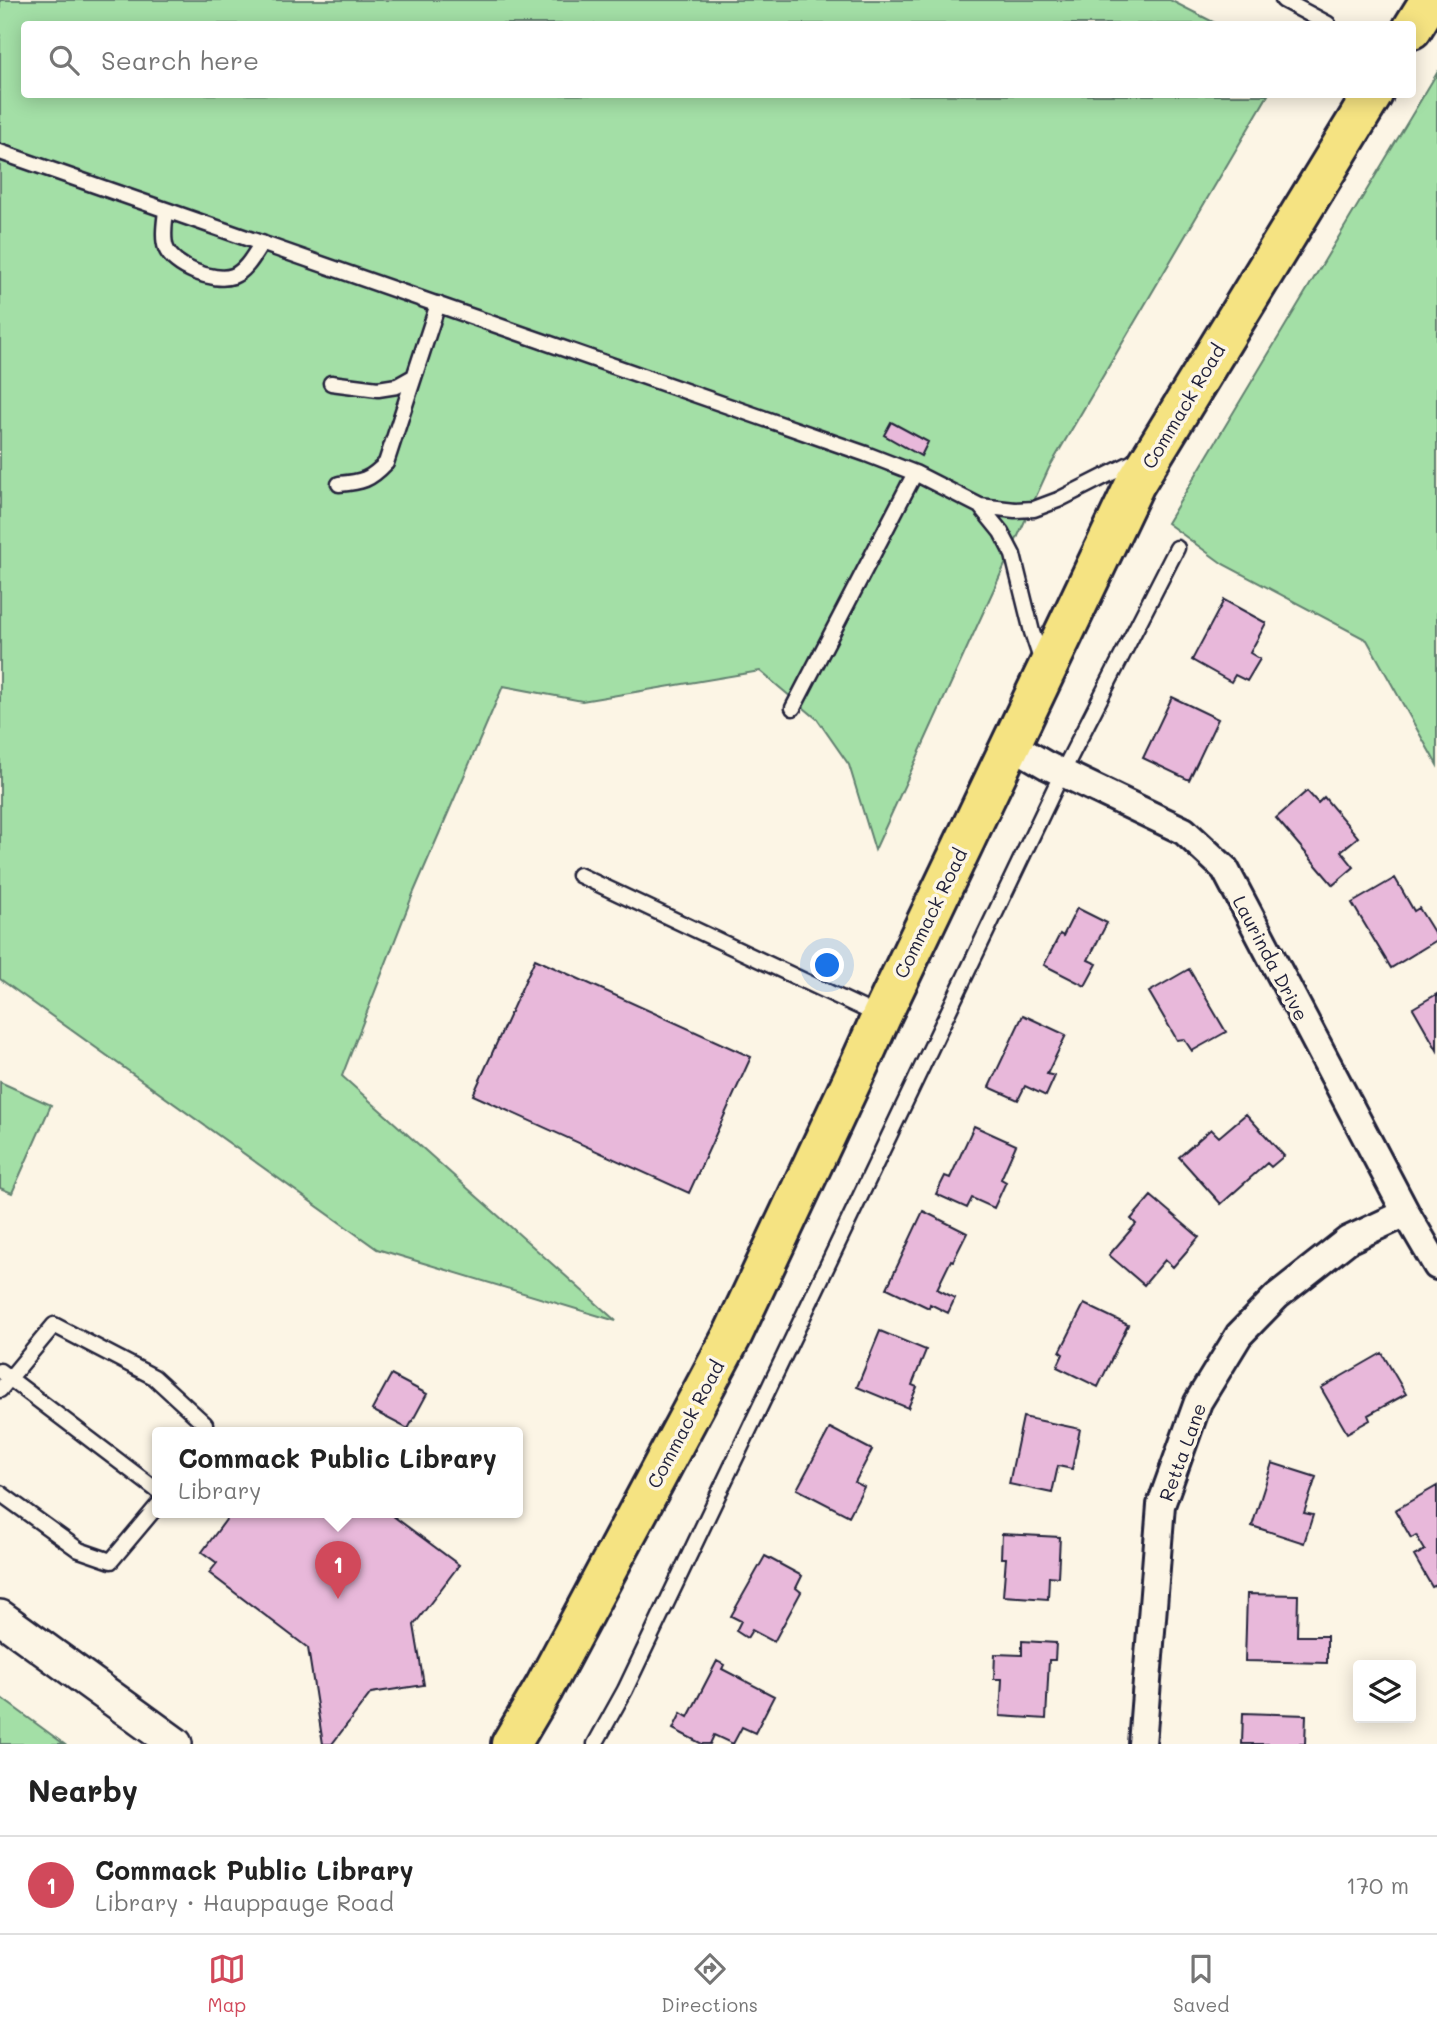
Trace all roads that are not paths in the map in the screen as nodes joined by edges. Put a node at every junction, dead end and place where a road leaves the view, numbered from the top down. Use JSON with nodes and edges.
{"nodes":[{"id":1,"x":1283,"y":0,"type":"edge"},
{"id":2,"x":1430,"y":0,"type":"edge"},
{"id":3,"x":1322,"y":21,"type":"edge"},
{"id":4,"x":1416,"y":23,"type":"edge"},
{"id":5,"x":1371,"y":98,"type":"edge"},
{"id":6,"x":0,"y":152,"type":"edge"},
{"id":7,"x":166,"y":210,"type":"junction"},
{"id":8,"x":261,"y":243,"type":"junction"},
{"id":9,"x":438,"y":304,"type":"junction"},
{"id":10,"x":413,"y":377,"type":"junction"},
{"id":11,"x":331,"y":383,"type":"dead end"},
{"id":12,"x":1156,"y":450,"type":"junction"},
{"id":13,"x":915,"y":474,"type":"junction"},
{"id":14,"x":339,"y":484,"type":"dead end"},
{"id":15,"x":980,"y":506,"type":"junction"},
{"id":16,"x":1177,"y":548,"type":"dead end"},
{"id":17,"x":1045,"y":672,"type":"junction"},
{"id":18,"x":793,"y":708,"type":"dead end"},
{"id":19,"x":1010,"y":744,"type":"junction"},
{"id":20,"x":1062,"y":773,"type":"junction"},
{"id":21,"x":579,"y":875,"type":"dead end"},
{"id":22,"x":880,"y":1017,"type":"junction"},
{"id":23,"x":1406,"y":1213,"type":"junction"},
{"id":24,"x":1437,"y":1266,"type":"edge"},
{"id":25,"x":5,"y":1374,"type":"edge"},
{"id":26,"x":0,"y":1390,"type":"edge"},
{"id":27,"x":204,"y":1427,"type":"edge"},
{"id":28,"x":152,"y":1486,"type":"edge"},
{"id":29,"x":0,"y":1493,"type":"edge"},
{"id":30,"x":152,"y":1512,"type":"edge"},
{"id":31,"x":0,"y":1617,"type":"edge"},
{"id":32,"x":175,"y":1744,"type":"edge"},
{"id":33,"x":512,"y":1744,"type":"edge"},
{"id":34,"x":596,"y":1744,"type":"edge"},
{"id":35,"x":1142,"y":1744,"type":"edge"}],
"edges":[{"from":1,"to":3,"type":"lane"},
{"from":2,"to":4,"type":"main road"},
{"from":5,"to":12,"type":"main road","name":"Commack Road"},
{"from":6,"to":7,"type":"lane"},
{"from":7,"to":8,"type":"lane"},
{"from":7,"to":8,"type":"lane"},
{"from":8,"to":9,"type":"lane"},
{"from":9,"to":10,"type":"lane"},
{"from":9,"to":13,"type":"lane"},
{"from":10,"to":11,"type":"lane"},
{"from":10,"to":14,"type":"lane"},
{"from":12,"to":15,"type":"lane"},
{"from":12,"to":17,"type":"main road","name":"Commack Road"},
{"from":13,"to":15,"type":"lane"},
{"from":13,"to":18,"type":"lane"},
{"from":15,"to":17,"type":"lane"},
{"from":16,"to":20,"type":"lane"},
{"from":17,"to":19,"type":"main road","name":"Commack Road"},
{"from":19,"to":20,"type":"street","name":"Laurinda Drive"},
{"from":19,"to":22,"type":"main road","name":"Commack Road"},
{"from":20,"to":23,"type":"street","name":"Laurinda Drive"},
{"from":20,"to":34,"type":"lane"},
{"from":21,"to":22,"type":"lane"},
{"from":22,"to":33,"type":"main road","name":"Commack Road"},
{"from":23,"to":24,"type":"street","name":"Laurinda Drive"},
{"from":23,"to":35,"type":"street","name":"Retta Lane"},
{"from":25,"to":26,"type":"lane"},
{"from":25,"to":27,"type":"lane"},
{"from":25,"to":28,"type":"lane"},
{"from":29,"to":30,"type":"lane"},
{"from":31,"to":32,"type":"street"}]}
